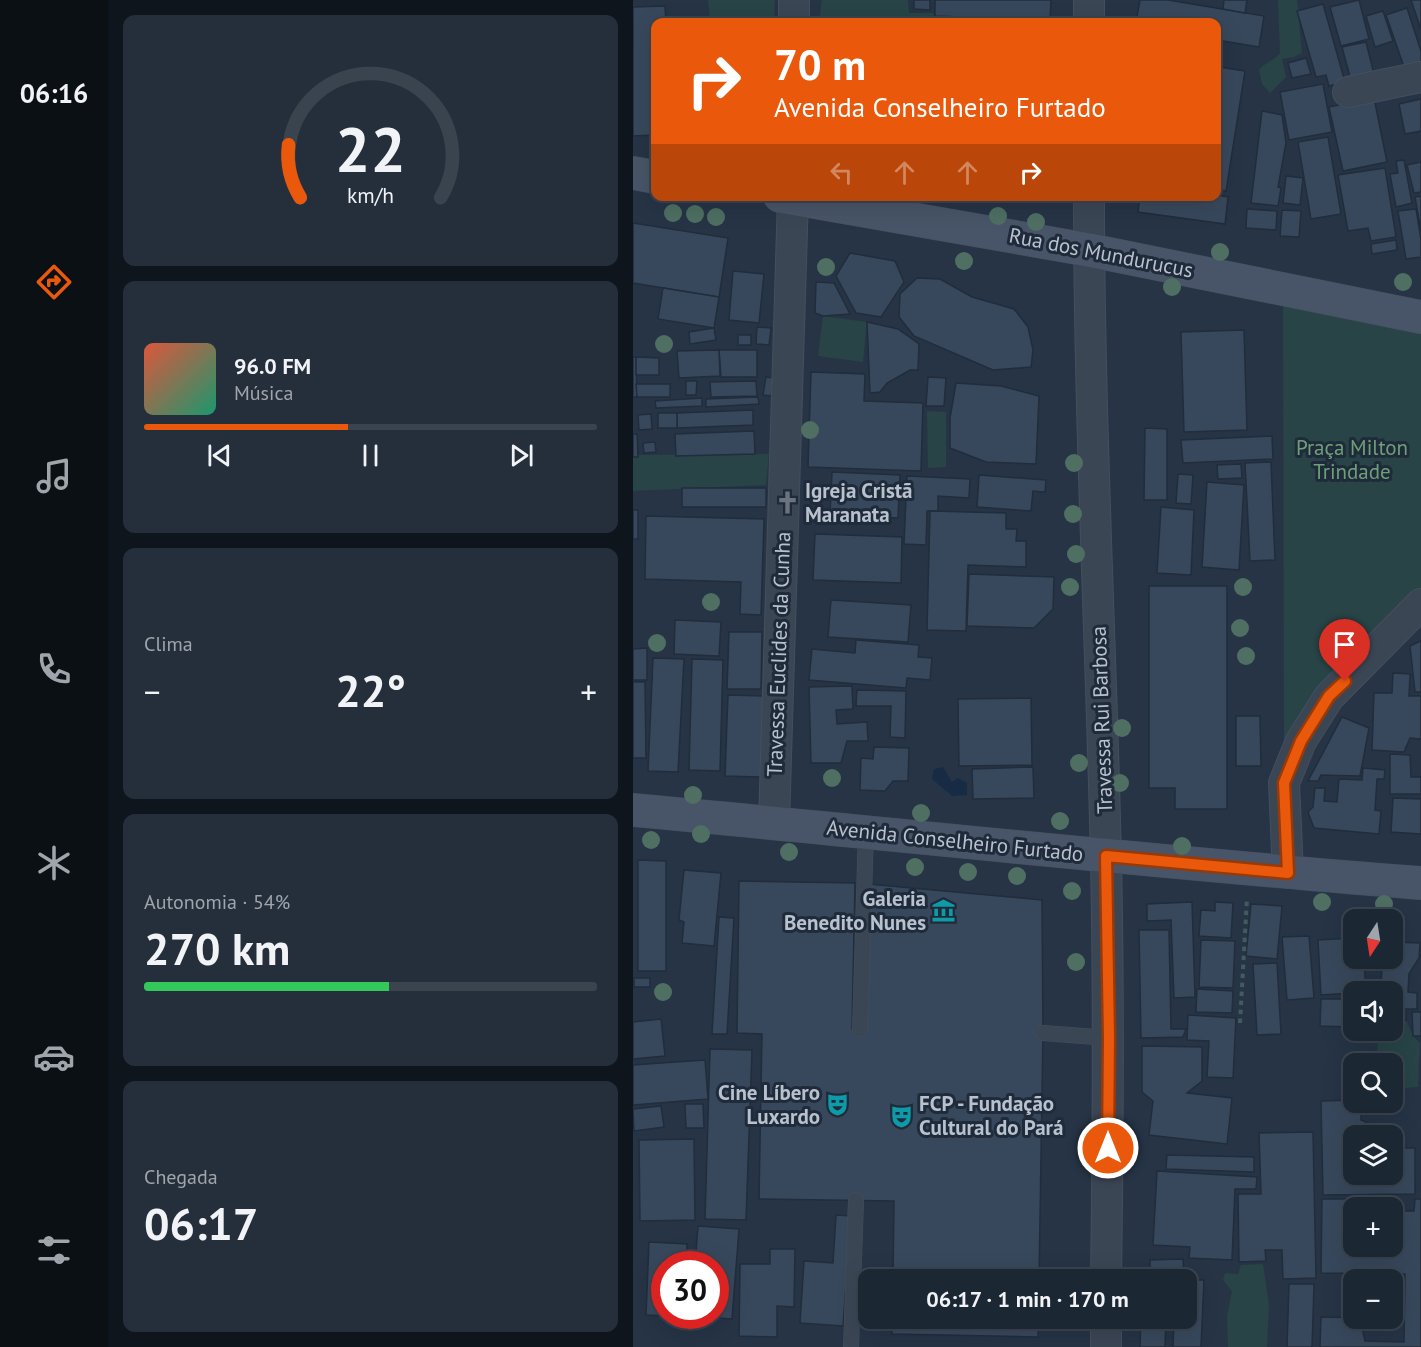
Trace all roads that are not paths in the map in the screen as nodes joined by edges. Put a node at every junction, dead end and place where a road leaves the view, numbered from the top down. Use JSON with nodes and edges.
{"nodes":[{"id":1,"x":794,"y":0,"type":"edge"},
{"id":2,"x":1089,"y":0,"type":"edge"},
{"id":3,"x":794,"y":18,"type":"edge"},
{"id":4,"x":1089,"y":18,"type":"edge"},
{"id":5,"x":1421,"y":77,"type":"edge"},
{"id":6,"x":1348,"y":92,"type":"dead end"},
{"id":7,"x":633,"y":174,"type":"edge"},
{"id":8,"x":651,"y":176,"type":"edge"},
{"id":9,"x":788,"y":201,"type":"edge"},
{"id":10,"x":811,"y":201,"type":"edge"},
{"id":11,"x":1089,"y":201,"type":"edge"},
{"id":12,"x":1089,"y":250,"type":"junction"},
{"id":13,"x":1421,"y":316,"type":"edge"},
{"id":14,"x":1421,"y":604,"type":"edge"},
{"id":15,"x":633,"y":810,"type":"edge"},
{"id":16,"x":774,"y":823,"type":"junction"},
{"id":17,"x":866,"y":831,"type":"junction"},
{"id":18,"x":1106,"y":856,"type":"junction"},
{"id":19,"x":1288,"y":873,"type":"junction"},
{"id":20,"x":1421,"y":883,"type":"edge"},
{"id":21,"x":862,"y":1024,"type":"dead end"},
{"id":22,"x":1043,"y":1033,"type":"dead end"},
{"id":23,"x":1109,"y":1038,"type":"junction"},
{"id":24,"x":856,"y":1200,"type":"dead end"},
{"id":25,"x":1106,"y":1269,"type":"edge"},
{"id":26,"x":1106,"y":1329,"type":"edge"},
{"id":27,"x":851,"y":1347,"type":"edge"},
{"id":28,"x":1106,"y":1347,"type":"edge"}],
"edges":[{"from":1,"to":3,"type":"street"},
{"from":2,"to":4,"type":"street"},
{"from":5,"to":6,"type":"street"},
{"from":7,"to":8,"type":"main road"},
{"from":9,"to":16,"type":"street","name":"Travessa Euclides da Cunha"},
{"from":10,"to":12,"type":"main road","name":"Rua dos Mundurucus"},
{"from":11,"to":12,"type":"street","name":"Travessa Rui Barbosa"},
{"from":12,"to":13,"type":"main road","name":"Rua dos Mundurucus"},
{"from":12,"to":18,"type":"street","name":"Travessa Rui Barbosa"},
{"from":14,"to":19,"type":"street"},
{"from":15,"to":16,"type":"main road","name":"Avenida Conselheiro Furtado"},
{"from":16,"to":17,"type":"main road","name":"Avenida Conselheiro Furtado"},
{"from":17,"to":18,"type":"main road","name":"Avenida Conselheiro Furtado"},
{"from":17,"to":21,"type":"lane"},
{"from":18,"to":19,"type":"main road","name":"Avenida Conselheiro Furtado"},
{"from":18,"to":23,"type":"street","name":"Travessa Rui Barbosa"},
{"from":19,"to":20,"type":"main road","name":"Avenida Conselheiro Furtado"},
{"from":22,"to":23,"type":"lane"},
{"from":23,"to":25,"type":"street","name":"Travessa Rui Barbosa"},
{"from":24,"to":27,"type":"lane"},
{"from":26,"to":28,"type":"street"}]}
